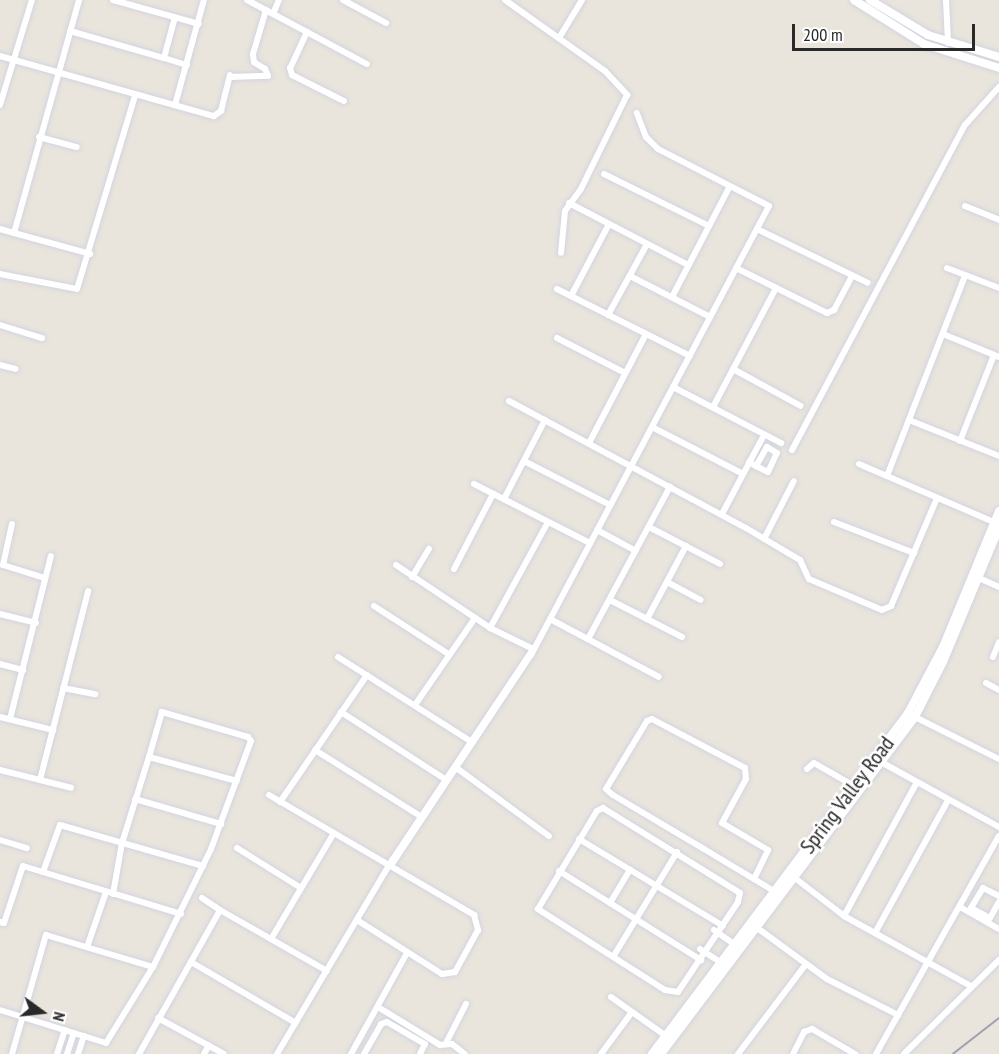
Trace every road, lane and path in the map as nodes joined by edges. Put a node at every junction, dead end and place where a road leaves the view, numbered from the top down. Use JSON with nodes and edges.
{"nodes":[{"id":1,"x":32,"y":0,"type":"edge"},
{"id":2,"x":79,"y":0,"type":"edge"},
{"id":3,"x":113,"y":0,"type":"edge"},
{"id":4,"x":204,"y":0,"type":"edge"},
{"id":5,"x":247,"y":0,"type":"edge"},
{"id":6,"x":279,"y":0,"type":"edge"},
{"id":7,"x":343,"y":0,"type":"edge"},
{"id":8,"x":505,"y":0,"type":"edge"},
{"id":9,"x":582,"y":0,"type":"edge"},
{"id":10,"x":854,"y":0,"type":"edge"},
{"id":11,"x":870,"y":0,"type":"edge"},
{"id":12,"x":946,"y":0,"type":"edge"},
{"id":13,"x":266,"y":10,"type":"junction"},
{"id":14,"x":273,"y":14,"type":"junction"},
{"id":15,"x":175,"y":17,"type":"junction"},
{"id":16,"x":386,"y":23,"type":"dead end"},
{"id":17,"x":199,"y":24,"type":"junction"},
{"id":18,"x":70,"y":31,"type":"junction"},
{"id":19,"x":307,"y":32,"type":"junction"},
{"id":20,"x":559,"y":38,"type":"junction"},
{"id":21,"x":948,"y":43,"type":"junction"},
{"id":22,"x":0,"y":56,"type":"edge"},
{"id":23,"x":999,"y":57,"type":"edge"},
{"id":24,"x":164,"y":58,"type":"junction"},
{"id":25,"x":13,"y":60,"type":"junction"},
{"id":26,"x":367,"y":64,"type":"dead end"},
{"id":27,"x":187,"y":65,"type":"junction"},
{"id":28,"x":999,"y":68,"type":"edge"},
{"id":29,"x":57,"y":72,"type":"junction"},
{"id":30,"x":999,"y":87,"type":"edge"},
{"id":31,"x":1,"y":96,"type":"edge"},
{"id":32,"x":135,"y":96,"type":"junction"},
{"id":33,"x":344,"y":101,"type":"dead end"},
{"id":34,"x":0,"y":105,"type":"edge"},
{"id":35,"x":175,"y":105,"type":"junction"},
{"id":36,"x":637,"y":114,"type":"dead end"},
{"id":37,"x":39,"y":137,"type":"junction"},
{"id":38,"x":77,"y":147,"type":"dead end"},
{"id":39,"x":604,"y":174,"type":"dead end"},
{"id":40,"x":729,"y":186,"type":"junction"},
{"id":41,"x":569,"y":203,"type":"junction"},
{"id":42,"x":965,"y":206,"type":"dead end"},
{"id":43,"x":999,"y":220,"type":"edge"},
{"id":44,"x":609,"y":224,"type":"junction"},
{"id":45,"x":709,"y":226,"type":"junction"},
{"id":46,"x":0,"y":229,"type":"edge"},
{"id":47,"x":757,"y":229,"type":"junction"},
{"id":48,"x":14,"y":233,"type":"junction"},
{"id":49,"x":646,"y":244,"type":"junction"},
{"id":50,"x":561,"y":253,"type":"dead end"},
{"id":51,"x":90,"y":254,"type":"junction"},
{"id":52,"x":688,"y":265,"type":"junction"},
{"id":53,"x":736,"y":268,"type":"junction"},
{"id":54,"x":947,"y":268,"type":"dead end"},
{"id":55,"x":0,"y":274,"type":"edge"},
{"id":56,"x":630,"y":276,"type":"junction"},
{"id":57,"x":852,"y":276,"type":"junction"},
{"id":58,"x":965,"y":276,"type":"junction"},
{"id":59,"x":868,"y":283,"type":"dead end"},
{"id":60,"x":776,"y":288,"type":"junction"},
{"id":61,"x":999,"y":288,"type":"edge"},
{"id":62,"x":557,"y":289,"type":"dead end"},
{"id":63,"x":571,"y":296,"type":"junction"},
{"id":64,"x":672,"y":297,"type":"junction"},
{"id":65,"x":608,"y":315,"type":"junction"},
{"id":66,"x":710,"y":316,"type":"junction"},
{"id":67,"x":0,"y":326,"type":"edge"},
{"id":68,"x":646,"y":334,"type":"junction"},
{"id":69,"x":943,"y":334,"type":"junction"},
{"id":70,"x":42,"y":338,"type":"dead end"},
{"id":71,"x":557,"y":338,"type":"dead end"},
{"id":72,"x":690,"y":356,"type":"junction"},
{"id":73,"x":997,"y":356,"type":"edge"},
{"id":74,"x":0,"y":364,"type":"edge"},
{"id":75,"x":16,"y":369,"type":"dead end"},
{"id":76,"x":733,"y":369,"type":"junction"},
{"id":77,"x":625,"y":373,"type":"junction"},
{"id":78,"x":673,"y":387,"type":"junction"},
{"id":79,"x":509,"y":401,"type":"dead end"},
{"id":80,"x":801,"y":406,"type":"dead end"},
{"id":81,"x":713,"y":407,"type":"junction"},
{"id":82,"x":545,"y":420,"type":"junction"},
{"id":83,"x":909,"y":420,"type":"junction"},
{"id":84,"x":652,"y":427,"type":"junction"},
{"id":85,"x":764,"y":435,"type":"junction"},
{"id":86,"x":960,"y":441,"type":"junction"},
{"id":87,"x":589,"y":443,"type":"junction"},
{"id":88,"x":781,"y":444,"type":"dead end"},
{"id":89,"x":792,"y":450,"type":"dead end"},
{"id":90,"x":999,"y":456,"type":"edge"},
{"id":91,"x":524,"y":461,"type":"junction"},
{"id":92,"x":749,"y":462,"type":"junction"},
{"id":93,"x":859,"y":464,"type":"dead end"},
{"id":94,"x":631,"y":466,"type":"junction"},
{"id":95,"x":756,"y":466,"type":"dead end"},
{"id":96,"x":743,"y":474,"type":"junction"},
{"id":97,"x":887,"y":476,"type":"junction"},
{"id":98,"x":794,"y":481,"type":"dead end"},
{"id":99,"x":474,"y":484,"type":"dead end"},
{"id":100,"x":670,"y":487,"type":"junction"},
{"id":101,"x":493,"y":494,"type":"junction"},
{"id":102,"x":937,"y":498,"type":"junction"},
{"id":103,"x":504,"y":499,"type":"junction"},
{"id":104,"x":610,"y":505,"type":"junction"},
{"id":105,"x":999,"y":511,"type":"edge"},
{"id":106,"x":722,"y":514,"type":"junction"},
{"id":107,"x":548,"y":522,"type":"junction"},
{"id":108,"x":834,"y":522,"type":"dead end"},
{"id":109,"x":12,"y":524,"type":"dead end"},
{"id":110,"x":997,"y":525,"type":"edge"},
{"id":111,"x":649,"y":527,"type":"junction"},
{"id":112,"x":597,"y":530,"type":"junction"},
{"id":113,"x":764,"y":539,"type":"junction"},
{"id":114,"x":997,"y":539,"type":"edge"},
{"id":115,"x":590,"y":543,"type":"junction"},
{"id":116,"x":686,"y":546,"type":"junction"},
{"id":117,"x":429,"y":549,"type":"dead end"},
{"id":118,"x":636,"y":551,"type":"junction"},
{"id":119,"x":914,"y":553,"type":"junction"},
{"id":120,"x":51,"y":556,"type":"dead end"},
{"id":121,"x":720,"y":564,"type":"dead end"},
{"id":122,"x":2,"y":565,"type":"edge"},
{"id":123,"x":396,"y":566,"type":"dead end"},
{"id":124,"x":454,"y":569,"type":"dead end"},
{"id":125,"x":412,"y":577,"type":"junction"},
{"id":126,"x":45,"y":578,"type":"junction"},
{"id":127,"x":979,"y":578,"type":"junction"},
{"id":128,"x":667,"y":582,"type":"junction"},
{"id":129,"x":999,"y":587,"type":"edge"},
{"id":130,"x":88,"y":591,"type":"dead end"},
{"id":131,"x":609,"y":600,"type":"junction"},
{"id":132,"x":701,"y":600,"type":"dead end"},
{"id":133,"x":374,"y":606,"type":"dead end"},
{"id":134,"x":0,"y":614,"type":"edge"},
{"id":135,"x":475,"y":618,"type":"junction"},
{"id":136,"x":550,"y":619,"type":"junction"},
{"id":137,"x":647,"y":619,"type":"junction"},
{"id":138,"x":36,"y":623,"type":"junction"},
{"id":139,"x":490,"y":628,"type":"junction"},
{"id":140,"x":682,"y":637,"type":"dead end"},
{"id":141,"x":588,"y":639,"type":"junction"},
{"id":142,"x":999,"y":642,"type":"edge"},
{"id":143,"x":532,"y":649,"type":"junction"},
{"id":144,"x":450,"y":655,"type":"junction"},
{"id":145,"x":338,"y":657,"type":"dead end"},
{"id":146,"x":993,"y":657,"type":"dead end"},
{"id":147,"x":0,"y":664,"type":"edge"},
{"id":148,"x":23,"y":670,"type":"junction"},
{"id":149,"x":367,"y":675,"type":"junction"},
{"id":150,"x":659,"y":677,"type":"dead end"},
{"id":151,"x":986,"y":683,"type":"dead end"},
{"id":152,"x":63,"y":688,"type":"junction"},
{"id":153,"x":999,"y":690,"type":"edge"},
{"id":154,"x":95,"y":694,"type":"dead end"},
{"id":155,"x":415,"y":705,"type":"junction"},
{"id":156,"x":341,"y":712,"type":"junction"},
{"id":157,"x":911,"y":715,"type":"junction"},
{"id":158,"x":0,"y":717,"type":"edge"},
{"id":159,"x":10,"y":720,"type":"junction"},
{"id":160,"x":53,"y":730,"type":"junction"},
{"id":161,"x":473,"y":742,"type":"junction"},
{"id":162,"x":315,"y":750,"type":"junction"},
{"id":163,"x":149,"y":757,"type":"junction"},
{"id":164,"x":999,"y":759,"type":"edge"},
{"id":165,"x":881,"y":762,"type":"junction"},
{"id":166,"x":458,"y":769,"type":"junction"},
{"id":167,"x":807,"y":769,"type":"dead end"},
{"id":168,"x":0,"y":770,"type":"edge"},
{"id":169,"x":445,"y":779,"type":"junction"},
{"id":170,"x":40,"y":780,"type":"junction"},
{"id":171,"x":237,"y":781,"type":"junction"},
{"id":172,"x":916,"y":784,"type":"junction"},
{"id":173,"x":854,"y":786,"type":"junction"},
{"id":174,"x":71,"y":788,"type":"dead end"},
{"id":175,"x":269,"y":795,"type":"dead end"},
{"id":176,"x":135,"y":799,"type":"junction"},
{"id":177,"x":280,"y":802,"type":"junction"},
{"id":178,"x":947,"y":802,"type":"junction"},
{"id":179,"x":423,"y":818,"type":"junction"},
{"id":180,"x":221,"y":825,"type":"junction"},
{"id":181,"x":999,"y":827,"type":"edge"},
{"id":182,"x":334,"y":833,"type":"junction"},
{"id":183,"x":549,"y":836,"type":"dead end"},
{"id":184,"x":999,"y":836,"type":"edge"},
{"id":185,"x":579,"y":839,"type":"junction"},
{"id":186,"x":0,"y":840,"type":"edge"},
{"id":187,"x":122,"y":843,"type":"junction"},
{"id":188,"x":27,"y":848,"type":"dead end"},
{"id":189,"x":237,"y":848,"type":"dead end"},
{"id":190,"x":677,"y":852,"type":"junction"},
{"id":191,"x":392,"y":864,"type":"junction"},
{"id":192,"x":203,"y":866,"type":"junction"},
{"id":193,"x":630,"y":870,"type":"junction"},
{"id":194,"x":559,"y":871,"type":"junction"},
{"id":195,"x":43,"y":872,"type":"junction"},
{"id":196,"x":791,"y":875,"type":"junction"},
{"id":197,"x":754,"y":879,"type":"junction"},
{"id":198,"x":657,"y":885,"type":"junction"},
{"id":199,"x":301,"y":888,"type":"junction"},
{"id":200,"x":774,"y":891,"type":"junction"},
{"id":201,"x":109,"y":893,"type":"junction"},
{"id":202,"x":999,"y":896,"type":"edge"},
{"id":203,"x":202,"y":898,"type":"dead end"},
{"id":204,"x":999,"y":902,"type":"edge"},
{"id":205,"x":610,"y":903,"type":"junction"},
{"id":206,"x":961,"y":905,"type":"junction"},
{"id":207,"x":971,"y":908,"type":"junction"},
{"id":208,"x":220,"y":910,"type":"junction"},
{"id":209,"x":181,"y":914,"type":"junction"},
{"id":210,"x":844,"y":916,"type":"junction"},
{"id":211,"x":983,"y":918,"type":"junction"},
{"id":212,"x":636,"y":919,"type":"junction"},
{"id":213,"x":357,"y":920,"type":"junction"},
{"id":214,"x":0,"y":922,"type":"edge"},
{"id":215,"x":723,"y":926,"type":"junction"},
{"id":216,"x":756,"y":927,"type":"junction"},
{"id":217,"x":999,"y":929,"type":"edge"},
{"id":218,"x":716,"y":931,"type":"junction"},
{"id":219,"x":875,"y":933,"type":"junction"},
{"id":220,"x":271,"y":939,"type":"junction"},
{"id":221,"x":734,"y":944,"type":"junction"},
{"id":222,"x":87,"y":947,"type":"junction"},
{"id":223,"x":703,"y":951,"type":"junction"},
{"id":224,"x":407,"y":953,"type":"junction"},
{"id":225,"x":613,"y":957,"type":"junction"},
{"id":226,"x":701,"y":960,"type":"junction"},
{"id":227,"x":999,"y":960,"type":"edge"},
{"id":228,"x":929,"y":961,"type":"junction"},
{"id":229,"x":190,"y":962,"type":"junction"},
{"id":230,"x":720,"y":962,"type":"junction"},
{"id":231,"x":806,"y":964,"type":"junction"},
{"id":232,"x":153,"y":967,"type":"junction"},
{"id":233,"x":327,"y":971,"type":"junction"},
{"id":234,"x":711,"y":980,"type":"junction"},
{"id":235,"x":971,"y":986,"type":"junction"},
{"id":236,"x":611,"y":997,"type":"dead end"},
{"id":237,"x":466,"y":1004,"type":"dead end"},
{"id":238,"x":378,"y":1007,"type":"junction"},
{"id":239,"x":0,"y":1010,"type":"edge"},
{"id":240,"x":632,"y":1012,"type":"junction"},
{"id":241,"x":898,"y":1015,"type":"junction"},
{"id":242,"x":21,"y":1016,"type":"junction"},
{"id":243,"x":158,"y":1018,"type":"junction"},
{"id":244,"x":296,"y":1023,"type":"junction"},
{"id":245,"x":65,"y":1030,"type":"junction"},
{"id":246,"x":74,"y":1033,"type":"junction"},
{"id":247,"x":84,"y":1036,"type":"junction"},
{"id":248,"x":666,"y":1036,"type":"junction"},
{"id":249,"x":446,"y":1043,"type":"junction"},
{"id":250,"x":209,"y":1045,"type":"junction"},
{"id":251,"x":664,"y":1050,"type":"edge"},
{"id":252,"x":280,"y":1053,"type":"edge"},
{"id":253,"x":357,"y":1053,"type":"edge"},
{"id":254,"x":12,"y":1054,"type":"edge"},
{"id":255,"x":57,"y":1054,"type":"edge"},
{"id":256,"x":68,"y":1054,"type":"edge"},
{"id":257,"x":78,"y":1054,"type":"edge"},
{"id":258,"x":139,"y":1054,"type":"edge"},
{"id":259,"x":204,"y":1054,"type":"edge"},
{"id":260,"x":224,"y":1054,"type":"edge"},
{"id":261,"x":420,"y":1054,"type":"edge"},
{"id":262,"x":465,"y":1054,"type":"edge"},
{"id":263,"x":601,"y":1054,"type":"edge"},
{"id":264,"x":652,"y":1054,"type":"edge"},
{"id":265,"x":738,"y":1054,"type":"edge"},
{"id":266,"x":793,"y":1054,"type":"edge"},
{"id":267,"x":855,"y":1054,"type":"edge"},
{"id":268,"x":876,"y":1054,"type":"edge"},
{"id":269,"x":904,"y":1054,"type":"edge"}],
"edges":[{"from":1,"to":25,"type":"street"},
{"from":2,"to":18,"type":"street"},
{"from":3,"to":15,"type":"street"},
{"from":4,"to":17,"type":"street"},
{"from":5,"to":13,"type":"street"},
{"from":6,"to":14,"type":"street"},
{"from":7,"to":16,"type":"street"},
{"from":8,"to":20,"type":"street"},
{"from":9,"to":20,"type":"street"},
{"from":10,"to":28,"type":"street"},
{"from":11,"to":21,"type":"street"},
{"from":12,"to":21,"type":"street"},
{"from":13,"to":14,"type":"street"},
{"from":13,"to":35,"type":"street"},
{"from":14,"to":19,"type":"street"},
{"from":15,"to":17,"type":"street"},
{"from":15,"to":24,"type":"street"},
{"from":17,"to":27,"type":"street"},
{"from":18,"to":24,"type":"street"},
{"from":18,"to":29,"type":"street"},
{"from":19,"to":26,"type":"street"},
{"from":19,"to":33,"type":"street"},
{"from":20,"to":41,"type":"street"},
{"from":21,"to":23,"type":"street"},
{"from":22,"to":25,"type":"street"},
{"from":24,"to":27,"type":"street"},
{"from":25,"to":29,"type":"street"},
{"from":25,"to":31,"type":"street"},
{"from":27,"to":35,"type":"street"},
{"from":29,"to":32,"type":"street"},
{"from":29,"to":37,"type":"street"},
{"from":30,"to":89,"type":"street"},
{"from":31,"to":34,"type":"street"},
{"from":32,"to":35,"type":"street"},
{"from":32,"to":51,"type":"street"},
{"from":36,"to":40,"type":"street"},
{"from":37,"to":38,"type":"street"},
{"from":37,"to":48,"type":"street"},
{"from":39,"to":45,"type":"street"},
{"from":40,"to":45,"type":"street"},
{"from":40,"to":47,"type":"street"},
{"from":41,"to":44,"type":"street"},
{"from":41,"to":50,"type":"street"},
{"from":42,"to":43,"type":"street"},
{"from":44,"to":49,"type":"street"},
{"from":44,"to":63,"type":"street"},
{"from":45,"to":52,"type":"street"},
{"from":46,"to":48,"type":"street"},
{"from":47,"to":53,"type":"street"},
{"from":47,"to":57,"type":"street"},
{"from":48,"to":51,"type":"street"},
{"from":49,"to":52,"type":"street"},
{"from":49,"to":56,"type":"street"},
{"from":51,"to":55,"type":"street"},
{"from":52,"to":64,"type":"street"},
{"from":53,"to":60,"type":"street"},
{"from":53,"to":66,"type":"street"},
{"from":54,"to":58,"type":"street"},
{"from":56,"to":64,"type":"street"},
{"from":56,"to":65,"type":"street"},
{"from":57,"to":59,"type":"street"},
{"from":57,"to":60,"type":"street"},
{"from":58,"to":61,"type":"street"},
{"from":58,"to":69,"type":"street"},
{"from":60,"to":76,"type":"street"},
{"from":62,"to":63,"type":"street"},
{"from":63,"to":65,"type":"street"},
{"from":64,"to":66,"type":"street"},
{"from":65,"to":68,"type":"street"},
{"from":66,"to":72,"type":"street"},
{"from":67,"to":70,"type":"street"},
{"from":68,"to":72,"type":"street"},
{"from":68,"to":77,"type":"street"},
{"from":69,"to":73,"type":"street"},
{"from":69,"to":83,"type":"street"},
{"from":71,"to":77,"type":"street"},
{"from":72,"to":78,"type":"street"},
{"from":73,"to":86,"type":"street"},
{"from":74,"to":75,"type":"street"},
{"from":76,"to":80,"type":"street"},
{"from":76,"to":81,"type":"street"},
{"from":77,"to":87,"type":"street"},
{"from":78,"to":81,"type":"street"},
{"from":78,"to":84,"type":"street"},
{"from":79,"to":82,"type":"street"},
{"from":81,"to":85,"type":"street"},
{"from":82,"to":87,"type":"street"},
{"from":82,"to":91,"type":"street"},
{"from":83,"to":86,"type":"street"},
{"from":83,"to":97,"type":"street"},
{"from":84,"to":94,"type":"street"},
{"from":84,"to":96,"type":"street"},
{"from":85,"to":88,"type":"street"},
{"from":85,"to":92,"type":"street"},
{"from":86,"to":90,"type":"street"},
{"from":87,"to":94,"type":"street"},
{"from":91,"to":103,"type":"street"},
{"from":91,"to":104,"type":"street"},
{"from":92,"to":95,"type":"street"},
{"from":92,"to":96,"type":"street"},
{"from":93,"to":97,"type":"street"},
{"from":94,"to":100,"type":"street"},
{"from":94,"to":104,"type":"street"},
{"from":96,"to":106,"type":"street"},
{"from":97,"to":102,"type":"street"},
{"from":98,"to":113,"type":"street"},
{"from":99,"to":101,"type":"street"},
{"from":100,"to":106,"type":"street"},
{"from":100,"to":111,"type":"street"},
{"from":101,"to":103,"type":"street"},
{"from":101,"to":124,"type":"street"},
{"from":102,"to":110,"type":"street"},
{"from":102,"to":119,"type":"street"},
{"from":103,"to":107,"type":"street"},
{"from":104,"to":112,"type":"street"},
{"from":105,"to":110,"type":"street","name":"Spring Valley Road"},
{"from":106,"to":113,"type":"street"},
{"from":107,"to":115,"type":"street"},
{"from":107,"to":139,"type":"street"},
{"from":108,"to":119,"type":"street"},
{"from":109,"to":122,"type":"street"},
{"from":110,"to":114,"type":"street","name":"Spring Valley Road"},
{"from":110,"to":157,"type":"street","name":"Spring Valley Road"},
{"from":111,"to":116,"type":"street"},
{"from":111,"to":118,"type":"street"},
{"from":112,"to":115,"type":"street"},
{"from":112,"to":118,"type":"street"},
{"from":113,"to":119,"type":"street"},
{"from":114,"to":127,"type":"street","name":"Spring Valley Road"},
{"from":115,"to":136,"type":"street"},
{"from":116,"to":121,"type":"street"},
{"from":116,"to":128,"type":"street"},
{"from":117,"to":125,"type":"street"},
{"from":118,"to":131,"type":"street"},
{"from":120,"to":126,"type":"street"},
{"from":122,"to":126,"type":"street"},
{"from":123,"to":125,"type":"street"},
{"from":125,"to":135,"type":"street"},
{"from":126,"to":138,"type":"street"},
{"from":127,"to":129,"type":"street"},
{"from":127,"to":157,"type":"street","name":"Spring Valley Road"},
{"from":128,"to":132,"type":"street"},
{"from":128,"to":137,"type":"street"},
{"from":130,"to":152,"type":"street"},
{"from":131,"to":137,"type":"street"},
{"from":131,"to":141,"type":"street"},
{"from":133,"to":144,"type":"street"},
{"from":134,"to":138,"type":"street"},
{"from":135,"to":139,"type":"street"},
{"from":135,"to":144,"type":"street"},
{"from":136,"to":141,"type":"street"},
{"from":136,"to":143,"type":"street"},
{"from":137,"to":140,"type":"street"},
{"from":138,"to":148,"type":"street"},
{"from":139,"to":143,"type":"street"},
{"from":141,"to":150,"type":"street"},
{"from":142,"to":146,"type":"street"},
{"from":143,"to":161,"type":"street"},
{"from":144,"to":155,"type":"street"},
{"from":145,"to":149,"type":"street"},
{"from":147,"to":148,"type":"street"},
{"from":148,"to":159,"type":"street"},
{"from":149,"to":155,"type":"street"},
{"from":149,"to":156,"type":"street"},
{"from":151,"to":153,"type":"street"},
{"from":152,"to":154,"type":"street"},
{"from":152,"to":160,"type":"street"},
{"from":155,"to":161,"type":"street"},
{"from":156,"to":162,"type":"street"},
{"from":156,"to":169,"type":"street"},
{"from":157,"to":164,"type":"street"},
{"from":157,"to":165,"type":"street","name":"Spring Valley Road"},
{"from":157,"to":173,"type":"street","name":"Spring Valley Road"},
{"from":158,"to":159,"type":"street"},
{"from":159,"to":160,"type":"street"},
{"from":160,"to":170,"type":"street"},
{"from":161,"to":166,"type":"street"},
{"from":161,"to":169,"type":"street"},
{"from":162,"to":177,"type":"street"},
{"from":162,"to":179,"type":"street"},
{"from":163,"to":171,"type":"street"},
{"from":163,"to":171,"type":"street"},
{"from":163,"to":176,"type":"street"},
{"from":165,"to":172,"type":"street"},
{"from":165,"to":196,"type":"street","name":"Spring Valley Road"},
{"from":166,"to":179,"type":"street"},
{"from":166,"to":183,"type":"street"},
{"from":167,"to":173,"type":"street"},
{"from":168,"to":170,"type":"street"},
{"from":169,"to":179,"type":"street"},
{"from":170,"to":174,"type":"street"},
{"from":171,"to":180,"type":"street"},
{"from":172,"to":178,"type":"street"},
{"from":172,"to":210,"type":"street"},
{"from":173,"to":196,"type":"street","name":"Spring Valley Road"},
{"from":175,"to":177,"type":"street"},
{"from":176,"to":180,"type":"street"},
{"from":176,"to":187,"type":"street"},
{"from":177,"to":182,"type":"street"},
{"from":178,"to":181,"type":"street"},
{"from":178,"to":219,"type":"street"},
{"from":179,"to":191,"type":"street"},
{"from":180,"to":192,"type":"street"},
{"from":182,"to":191,"type":"street"},
{"from":182,"to":199,"type":"street"},
{"from":184,"to":206,"type":"street"},
{"from":185,"to":190,"type":"street"},
{"from":185,"to":193,"type":"street"},
{"from":185,"to":194,"type":"street"},
{"from":186,"to":188,"type":"street"},
{"from":187,"to":192,"type":"street"},
{"from":187,"to":195,"type":"street"},
{"from":187,"to":201,"type":"street"},
{"from":189,"to":199,"type":"street"},
{"from":190,"to":198,"type":"street"},
{"from":190,"to":215,"type":"street"},
{"from":191,"to":213,"type":"street"},
{"from":191,"to":224,"type":"street"},
{"from":192,"to":209,"type":"street"},
{"from":193,"to":198,"type":"street"},
{"from":193,"to":205,"type":"street"},
{"from":194,"to":205,"type":"street"},
{"from":194,"to":225,"type":"street"},
{"from":195,"to":201,"type":"street"},
{"from":195,"to":214,"type":"street"},
{"from":196,"to":200,"type":"street","name":"Spring Valley Road"},
{"from":196,"to":210,"type":"street"},
{"from":196,"to":216,"type":"street","name":"Spring Valley Road"},
{"from":197,"to":197,"type":"street"},
{"from":197,"to":200,"type":"street"},
{"from":198,"to":212,"type":"street"},
{"from":198,"to":215,"type":"street"},
{"from":199,"to":220,"type":"street"},
{"from":200,"to":221,"type":"street","name":"Spring Valley Road"},
{"from":201,"to":209,"type":"street"},
{"from":201,"to":222,"type":"street"},
{"from":202,"to":207,"type":"street"},
{"from":203,"to":208,"type":"street"},
{"from":204,"to":211,"type":"street"},
{"from":205,"to":212,"type":"street"},
{"from":206,"to":207,"type":"street"},
{"from":206,"to":211,"type":"street"},
{"from":206,"to":228,"type":"street"},
{"from":207,"to":211,"type":"street"},
{"from":208,"to":220,"type":"street"},
{"from":208,"to":229,"type":"street"},
{"from":209,"to":232,"type":"street"},
{"from":210,"to":219,"type":"street"},
{"from":211,"to":217,"type":"street"},
{"from":212,"to":225,"type":"street"},
{"from":212,"to":226,"type":"street"},
{"from":213,"to":224,"type":"street"},
{"from":213,"to":233,"type":"street"},
{"from":215,"to":218,"type":"street"},
{"from":216,"to":231,"type":"street"},
{"from":216,"to":234,"type":"street","name":"Spring Valley Road"},
{"from":218,"to":221,"type":"street"},
{"from":218,"to":223,"type":"street"},
{"from":219,"to":228,"type":"street"},
{"from":220,"to":233,"type":"street"},
{"from":221,"to":230,"type":"street","name":"Spring Valley Road"},
{"from":222,"to":232,"type":"street"},
{"from":222,"to":242,"type":"street"},
{"from":223,"to":226,"type":"street"},
{"from":223,"to":230,"type":"street"},
{"from":224,"to":238,"type":"street"},
{"from":225,"to":226,"type":"street"},
{"from":227,"to":235,"type":"street"},
{"from":228,"to":235,"type":"street"},
{"from":228,"to":241,"type":"street"},
{"from":229,"to":243,"type":"street"},
{"from":229,"to":244,"type":"street"},
{"from":230,"to":234,"type":"street","name":"Spring Valley Road"},
{"from":231,"to":241,"type":"street"},
{"from":231,"to":265,"type":"street"},
{"from":232,"to":247,"type":"street"},
{"from":233,"to":244,"type":"street"},
{"from":234,"to":248,"type":"street","name":"Spring Valley Road"},
{"from":234,"to":251,"type":"street","name":"Spring Valley Road"},
{"from":235,"to":269,"type":"street"},
{"from":236,"to":240,"type":"street"},
{"from":237,"to":249,"type":"street"},
{"from":238,"to":249,"type":"street"},
{"from":238,"to":253,"type":"street"},
{"from":239,"to":242,"type":"street"},
{"from":240,"to":248,"type":"street"},
{"from":240,"to":263,"type":"street"},
{"from":241,"to":268,"type":"street"},
{"from":242,"to":245,"type":"street"},
{"from":242,"to":254,"type":"street"},
{"from":243,"to":250,"type":"street"},
{"from":243,"to":258,"type":"street"},
{"from":244,"to":252,"type":"street"},
{"from":245,"to":246,"type":"street"},
{"from":245,"to":255,"type":"street"},
{"from":246,"to":247,"type":"street"},
{"from":246,"to":256,"type":"street"},
{"from":247,"to":257,"type":"street"},
{"from":248,"to":251,"type":"street","name":"Spring Valley Road"},
{"from":249,"to":262,"type":"street"},
{"from":250,"to":259,"type":"street"},
{"from":250,"to":260,"type":"street"},
{"from":251,"to":264,"type":"street","name":"Spring Valley Road"},
{"from":253,"to":261,"type":"street"},
{"from":266,"to":267,"type":"street"}]}
